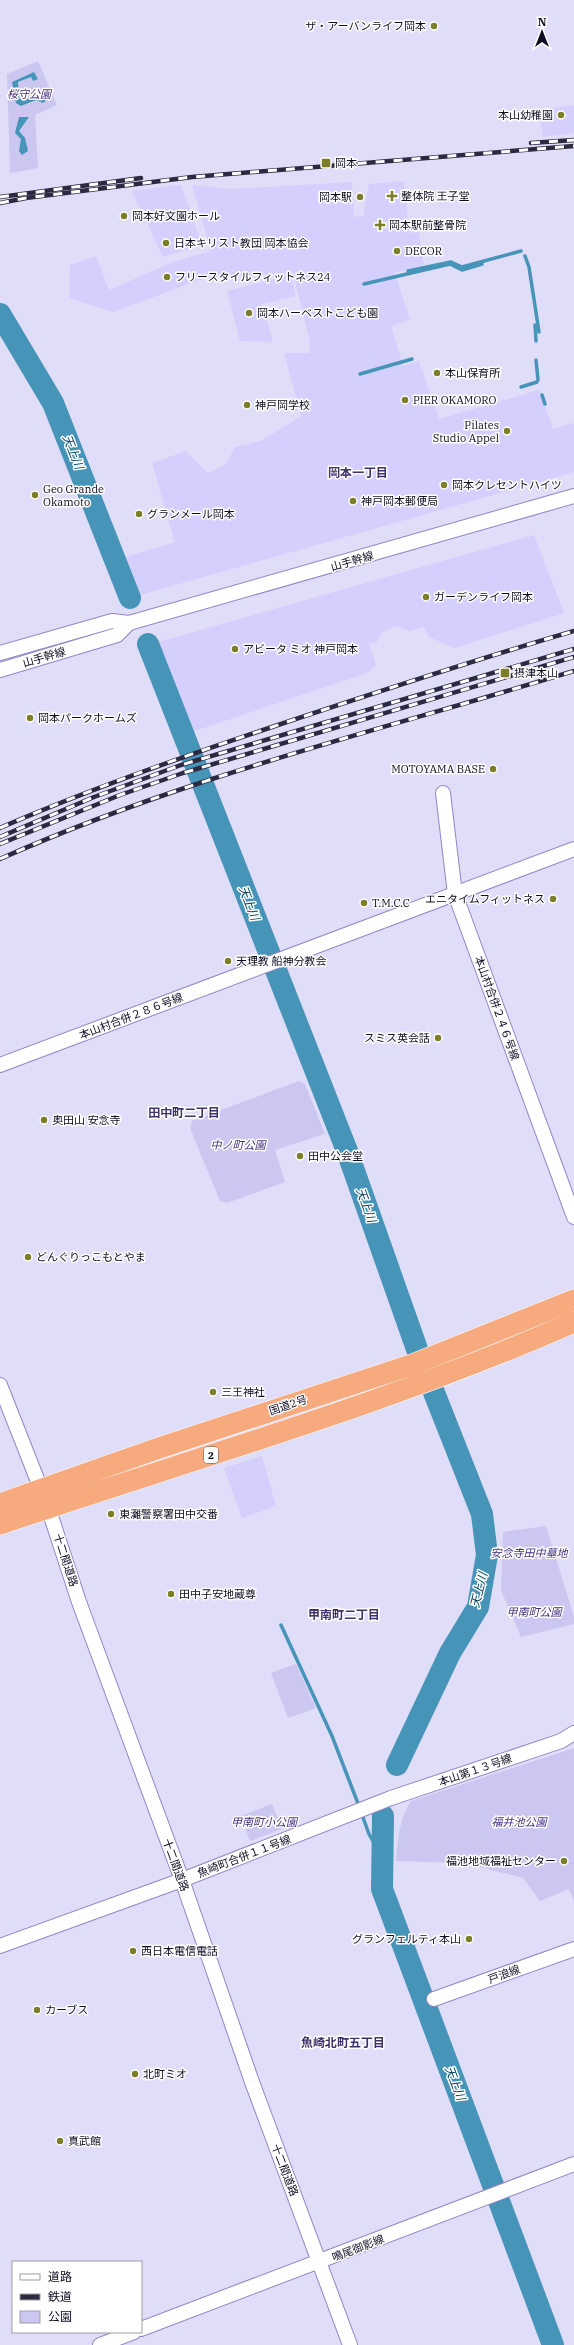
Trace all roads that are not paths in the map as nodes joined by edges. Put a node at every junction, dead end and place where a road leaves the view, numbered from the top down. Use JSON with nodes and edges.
{"nodes":[{"id":1,"x":574,"y":496,"type":"edge"},
{"id":2,"x":129,"y":623,"type":"junction"},
{"id":3,"x":0,"y":653,"type":"edge"},
{"id":4,"x":0,"y":670,"type":"edge"},
{"id":5,"x":443,"y":793,"type":"dead end"},
{"id":6,"x":574,"y":849,"type":"edge"},
{"id":7,"x":455,"y":894,"type":"junction"},
{"id":8,"x":0,"y":1065,"type":"edge"},
{"id":9,"x":574,"y":1217,"type":"edge"},
{"id":10,"x":574,"y":1300,"type":"edge"},
{"id":11,"x":574,"y":1322,"type":"edge"},
{"id":12,"x":0,"y":1385,"type":"edge"},
{"id":13,"x":45,"y":1499,"type":"junction"},
{"id":14,"x":0,"y":1504,"type":"edge"},
{"id":15,"x":0,"y":1524,"type":"edge"},
{"id":16,"x":574,"y":1733,"type":"edge"},
{"id":17,"x":375,"y":1804,"type":"joint"},
{"id":18,"x":182,"y":1880,"type":"junction"},
{"id":19,"x":0,"y":1946,"type":"edge"},
{"id":20,"x":574,"y":1949,"type":"edge"},
{"id":21,"x":434,"y":1999,"type":"dead end"},
{"id":22,"x":574,"y":2164,"type":"edge"},
{"id":23,"x":320,"y":2262,"type":"junction"},
{"id":24,"x":142,"y":2329,"type":"edge"},
{"id":25,"x":131,"y":2333,"type":"edge"},
{"id":26,"x":100,"y":2345,"type":"edge"},
{"id":27,"x":350,"y":2345,"type":"edge"}],
"edges":[{"from":1,"to":2,"type":"street","name":"山手幹線"},
{"from":2,"to":3,"type":"street","name":"山手幹線"},
{"from":2,"to":4,"type":"street","name":"山手幹線"},
{"from":5,"to":7,"type":"street","name":"本山村合併２４６号線"},
{"from":6,"to":7,"type":"street","name":"本山村合併２８６号線"},
{"from":7,"to":8,"type":"street","name":"本山村合併２８６号線"},
{"from":7,"to":9,"type":"street","name":"本山村合併２４６号線"},
{"from":10,"to":13,"type":"highway","name":"国道2号","number":"2"},
{"from":11,"to":13,"type":"highway","name":"国道2号","number":"2"},
{"from":12,"to":13,"type":"street","name":"十二間道路"},
{"from":13,"to":14,"type":"highway","name":"国道2号","number":"2"},
{"from":13,"to":15,"type":"highway","name":"国道2号","number":"2"},
{"from":13,"to":18,"type":"street","name":"十二間道路"},
{"from":16,"to":17,"type":"street","name":"本山第１３号線"},
{"from":17,"to":18,"type":"street","name":"魚崎町合併１１号線"},
{"from":18,"to":19,"type":"street","name":"魚崎町合併１１号線"},
{"from":18,"to":23,"type":"street","name":"十二間道路"},
{"from":20,"to":21,"type":"street","name":"戸浪線"},
{"from":22,"to":23,"type":"street","name":"鳴尾御影線"},
{"from":23,"to":24,"type":"street","name":"鳴尾御影線"},
{"from":23,"to":27,"type":"street","name":"十二間道路"},
{"from":25,"to":26,"type":"street"}]}
